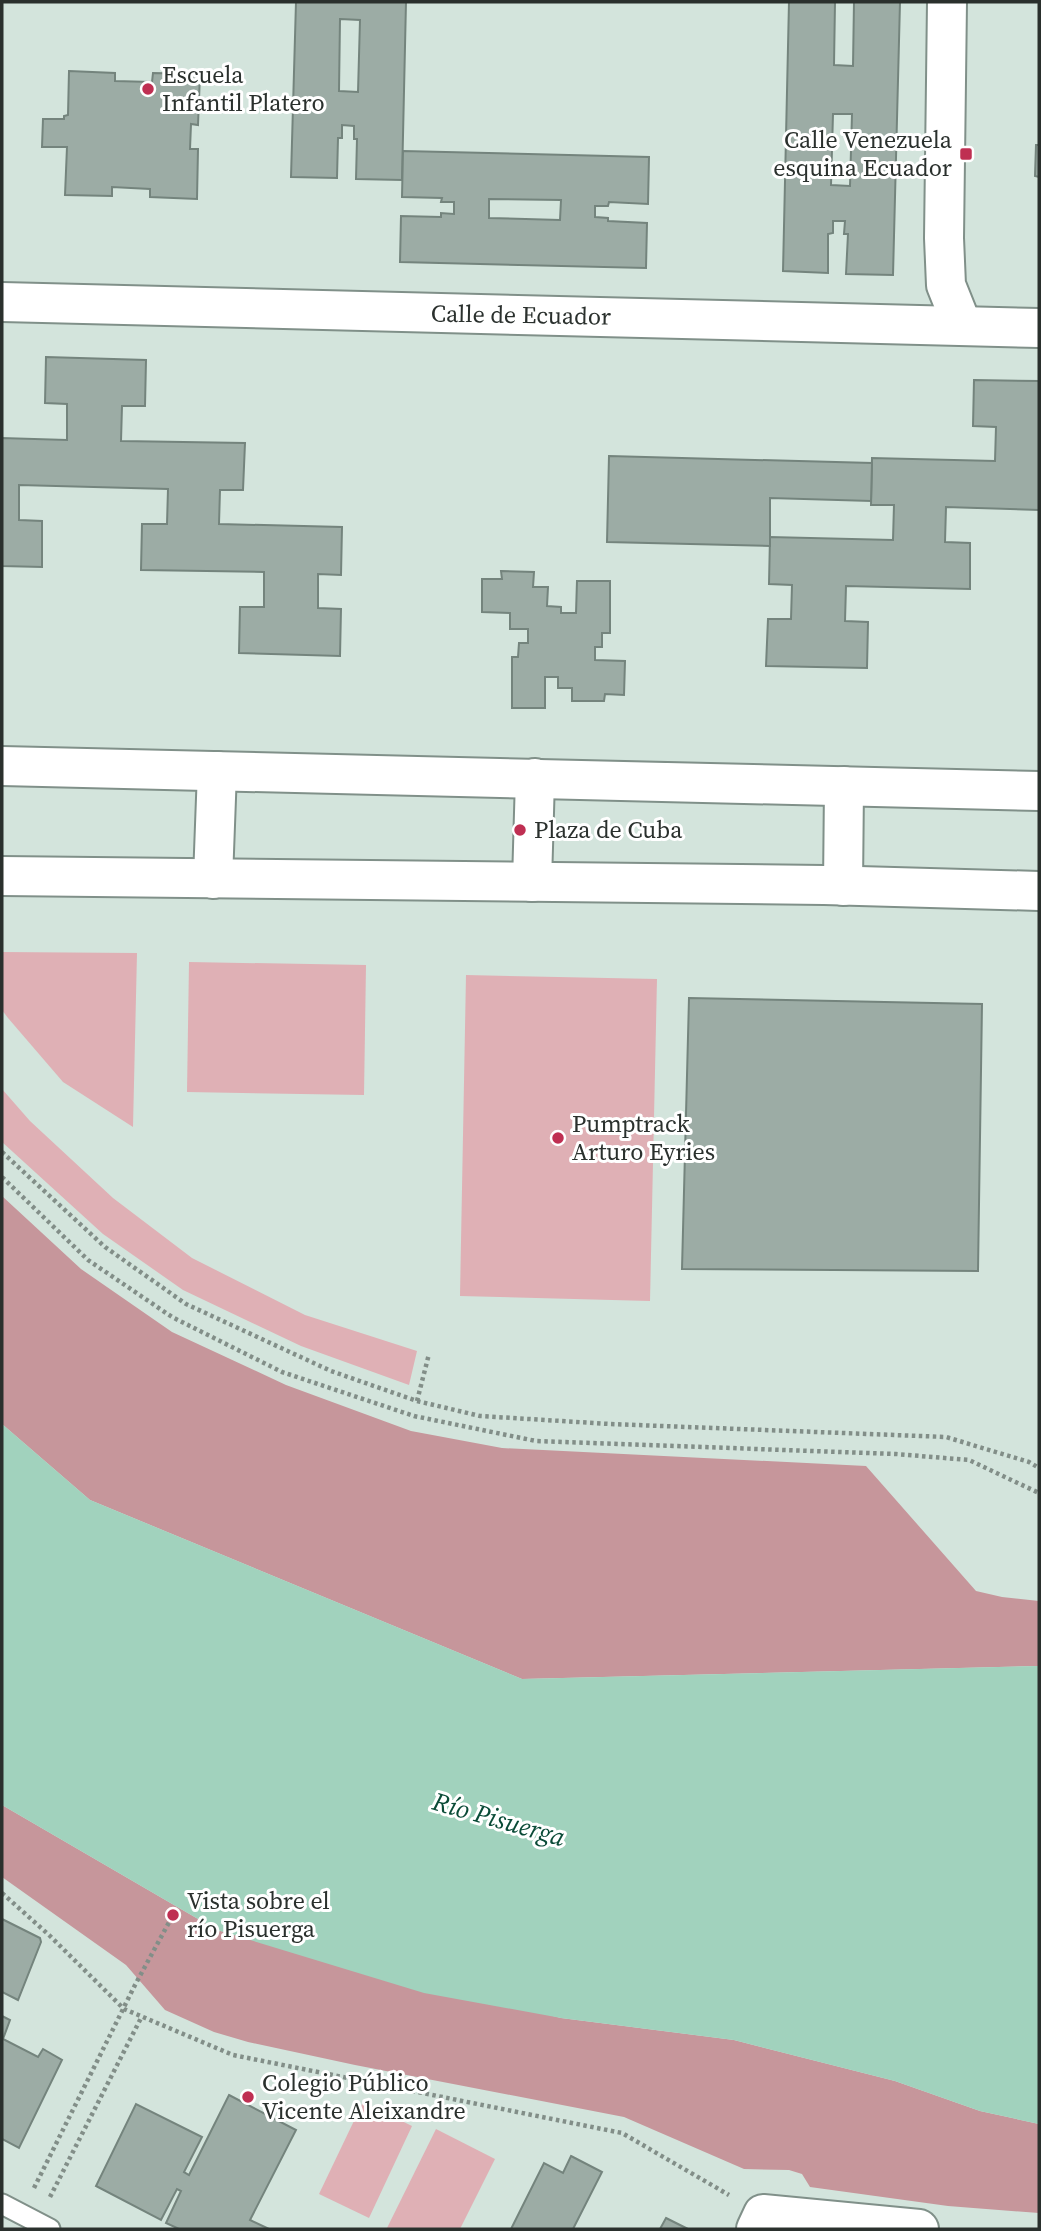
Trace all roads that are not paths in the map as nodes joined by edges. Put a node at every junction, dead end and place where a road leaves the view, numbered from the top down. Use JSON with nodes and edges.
{"nodes":[{"id":1,"x":947,"y":2,"type":"edge"},
{"id":2,"x":2,"y":302,"type":"edge"},
{"id":3,"x":962,"y":325,"type":"junction"},
{"id":4,"x":1039,"y":328,"type":"edge"},
{"id":5,"x":2,"y":766,"type":"edge"},
{"id":6,"x":217,"y":771,"type":"junction"},
{"id":7,"x":535,"y":778,"type":"junction"},
{"id":8,"x":844,"y":786,"type":"junction"},
{"id":9,"x":1039,"y":790,"type":"edge"},
{"id":10,"x":2,"y":876,"type":"edge"},
{"id":11,"x":213,"y":879,"type":"junction"},
{"id":12,"x":531,"y":882,"type":"junction"},
{"id":13,"x":843,"y":886,"type":"junction"},
{"id":14,"x":1039,"y":891,"type":"edge"},
{"id":15,"x":2,"y":2204,"type":"edge"},
{"id":16,"x":36,"y":2222,"type":"edge"},
{"id":17,"x":759,"y":2222,"type":"edge"},
{"id":18,"x":898,"y":2228,"type":"edge"}],
"edges":[{"from":1,"to":3,"type":"street"},
{"from":2,"to":3,"type":"street","name":"Calle de Ecuador"},
{"from":3,"to":4,"type":"street","name":"Calle de Ecuador"},
{"from":5,"to":6,"type":"street"},
{"from":6,"to":7,"type":"street"},
{"from":6,"to":11,"type":"street"},
{"from":7,"to":8,"type":"street"},
{"from":7,"to":12,"type":"street"},
{"from":8,"to":9,"type":"street"},
{"from":8,"to":13,"type":"street"},
{"from":10,"to":11,"type":"street"},
{"from":11,"to":12,"type":"street"},
{"from":12,"to":13,"type":"street"},
{"from":13,"to":14,"type":"street"},
{"from":15,"to":16,"type":"lane"},
{"from":17,"to":18,"type":"street"}]}
